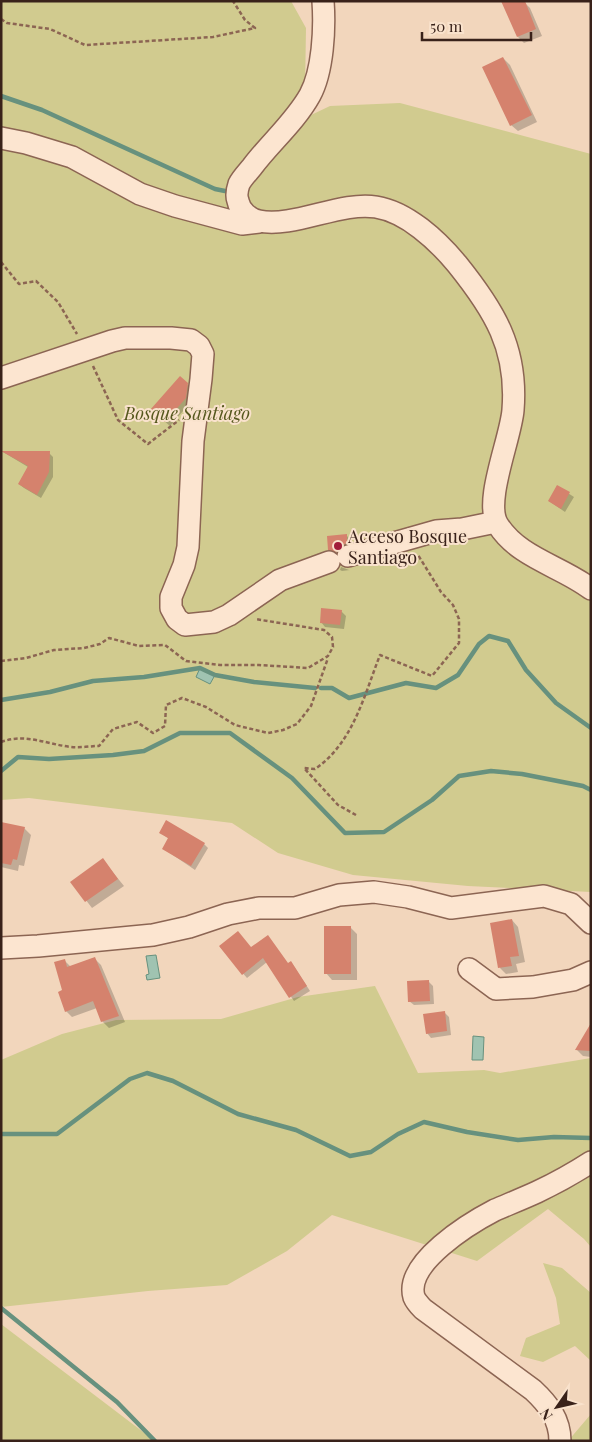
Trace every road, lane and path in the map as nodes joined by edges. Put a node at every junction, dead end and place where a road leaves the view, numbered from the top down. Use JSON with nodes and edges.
{"nodes":[{"id":1,"x":234,"y":1,"type":"edge"},
{"id":2,"x":310,"y":1,"type":"edge"},
{"id":3,"x":323,"y":1,"type":"edge"},
{"id":4,"x":1,"y":19,"type":"edge"},
{"id":5,"x":321,"y":48,"type":"junction"},
{"id":6,"x":1,"y":138,"type":"edge"},
{"id":7,"x":264,"y":222,"type":"junction"},
{"id":8,"x":1,"y":378,"type":"edge"},
{"id":9,"x":496,"y":522,"type":"junction"},
{"id":10,"x":408,"y":539,"type":"junction"},
{"id":11,"x":591,"y":589,"type":"edge"},
{"id":12,"x":229,"y":615,"type":"junction"},
{"id":13,"x":328,"y":656,"type":"junction"},
{"id":14,"x":1,"y":661,"type":"edge"},
{"id":15,"x":1,"y":742,"type":"edge"},
{"id":16,"x":356,"y":815,"type":"dead end"},
{"id":17,"x":591,"y":923,"type":"edge"},
{"id":18,"x":1,"y":948,"type":"edge"},
{"id":19,"x":469,"y":969,"type":"dead end"},
{"id":20,"x":591,"y":972,"type":"edge"},
{"id":21,"x":591,"y":1162,"type":"edge"},
{"id":22,"x":560,"y":1441,"type":"edge"}],
"edges":[{"from":1,"to":4,"type":"path"},
{"from":2,"to":5,"type":"street"},
{"from":3,"to":5,"type":"street"},
{"from":5,"to":7,"type":"street"},
{"from":6,"to":7,"type":"street"},
{"from":7,"to":9,"type":"street"},
{"from":8,"to":12,"type":"street"},
{"from":9,"to":10,"type":"street"},
{"from":9,"to":11,"type":"street"},
{"from":10,"to":12,"type":"street"},
{"from":10,"to":16,"type":"path"},
{"from":12,"to":13,"type":"path"},
{"from":13,"to":14,"type":"path"},
{"from":13,"to":15,"type":"path"},
{"from":17,"to":18,"type":"street"},
{"from":19,"to":20,"type":"street"},
{"from":21,"to":22,"type":"street"}]}
